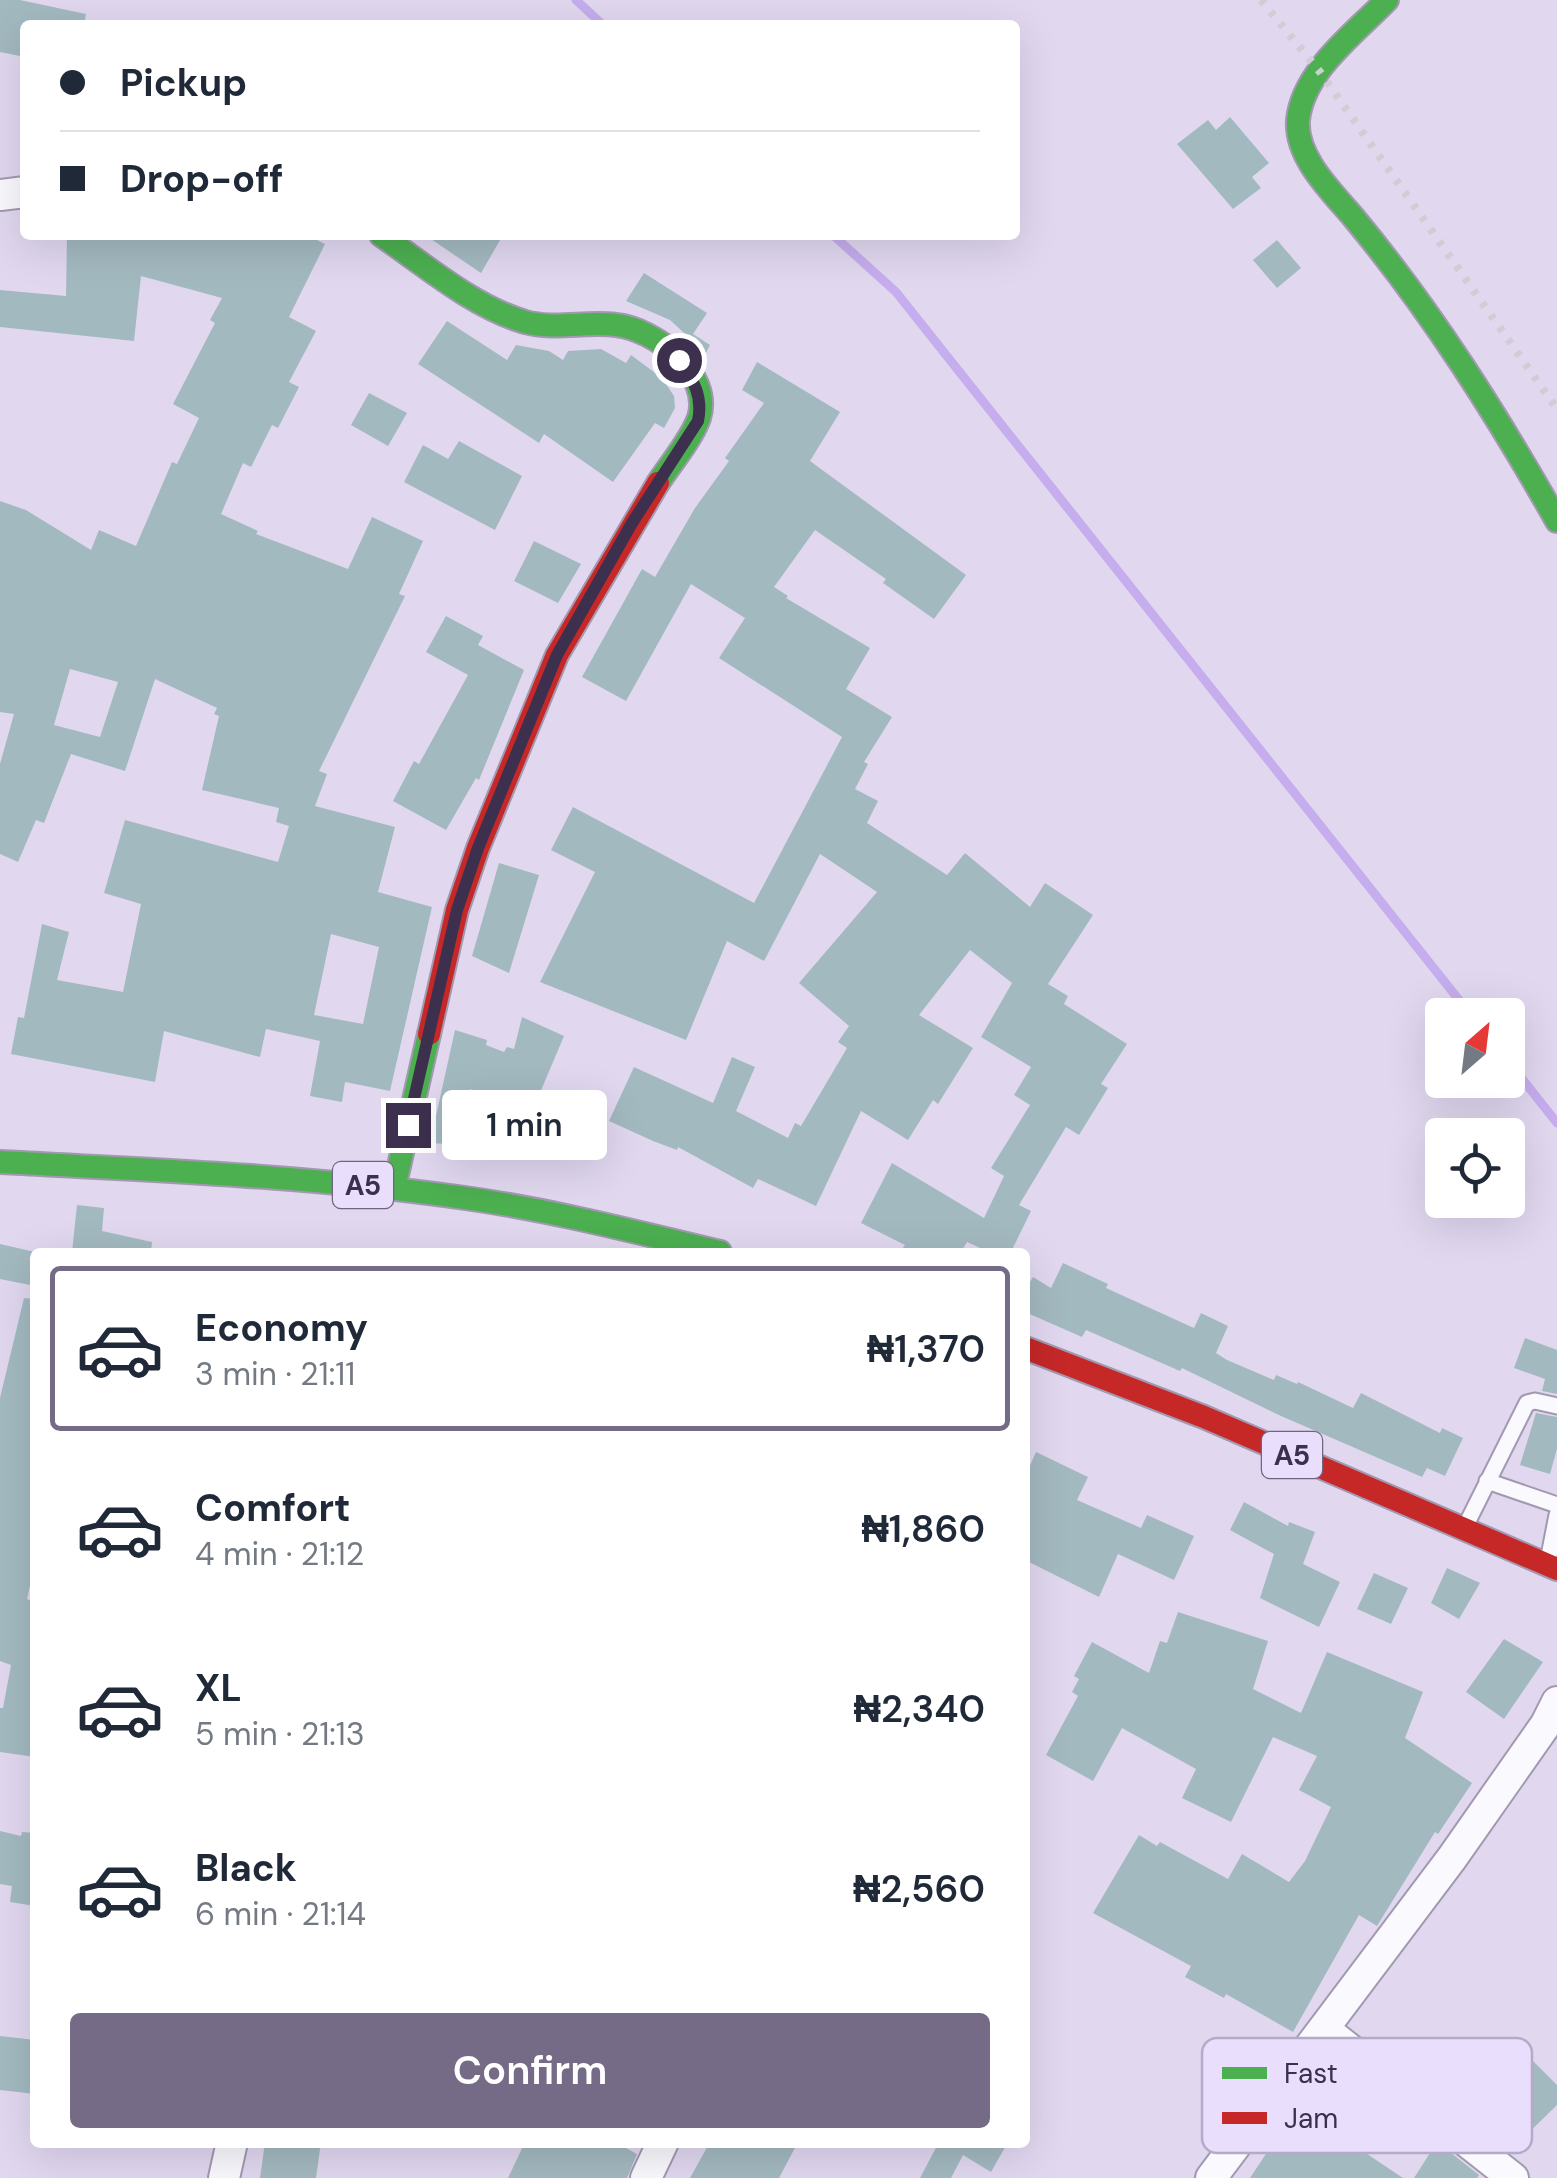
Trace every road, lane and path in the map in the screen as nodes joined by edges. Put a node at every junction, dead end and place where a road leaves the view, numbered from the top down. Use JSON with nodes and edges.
{"nodes":[{"id":1,"x":1386,"y":0,"type":"edge"},
{"id":2,"x":389,"y":240,"type":"edge"},
{"id":3,"x":1557,"y":521,"type":"edge"},
{"id":4,"x":0,"y":1162,"type":"edge"},
{"id":5,"x":394,"y":1188,"type":"junction"},
{"id":6,"x":701,"y":1248,"type":"edge"},
{"id":7,"x":1030,"y":1350,"type":"edge"},
{"id":8,"x":1557,"y":1406,"type":"edge"},
{"id":9,"x":1488,"y":1481,"type":"junction"},
{"id":10,"x":1557,"y":1505,"type":"edge"},
{"id":11,"x":1557,"y":1515,"type":"edge"},
{"id":12,"x":1464,"y":1529,"type":"junction"},
{"id":13,"x":1552,"y":1567,"type":"edge"},
{"id":14,"x":1557,"y":1702,"type":"edge"},
{"id":15,"x":1324,"y":2029,"type":"junction"},
{"id":16,"x":1317,"y":2038,"type":"edge"},
{"id":17,"x":1335,"y":2038,"type":"edge"},
{"id":18,"x":231,"y":2148,"type":"edge"},
{"id":19,"x":660,"y":2148,"type":"edge"},
{"id":20,"x":1230,"y":2153,"type":"edge"},
{"id":21,"x":1481,"y":2153,"type":"edge"},
{"id":22,"x":224,"y":2178,"type":"edge"},
{"id":23,"x":646,"y":2178,"type":"edge"},
{"id":24,"x":1211,"y":2178,"type":"edge"},
{"id":25,"x":1513,"y":2178,"type":"edge"}],
"edges":[{"from":1,"to":3,"type":"main road"},
{"from":2,"to":5,"type":"main road"},
{"from":4,"to":5,"type":"main road","number":"A5"},
{"from":5,"to":6,"type":"main road","number":"A5"},
{"from":7,"to":12,"type":"main road","number":"A5"},
{"from":8,"to":9,"type":"lane"},
{"from":9,"to":10,"type":"lane"},
{"from":9,"to":12,"type":"lane"},
{"from":11,"to":13,"type":"lane"},
{"from":12,"to":13,"type":"main road","number":"A5"},
{"from":14,"to":15,"type":"street"},
{"from":15,"to":16,"type":"street"},
{"from":15,"to":17,"type":"street"},
{"from":18,"to":22,"type":"street"},
{"from":19,"to":23,"type":"street"},
{"from":20,"to":24,"type":"street"},
{"from":21,"to":25,"type":"street"}]}
